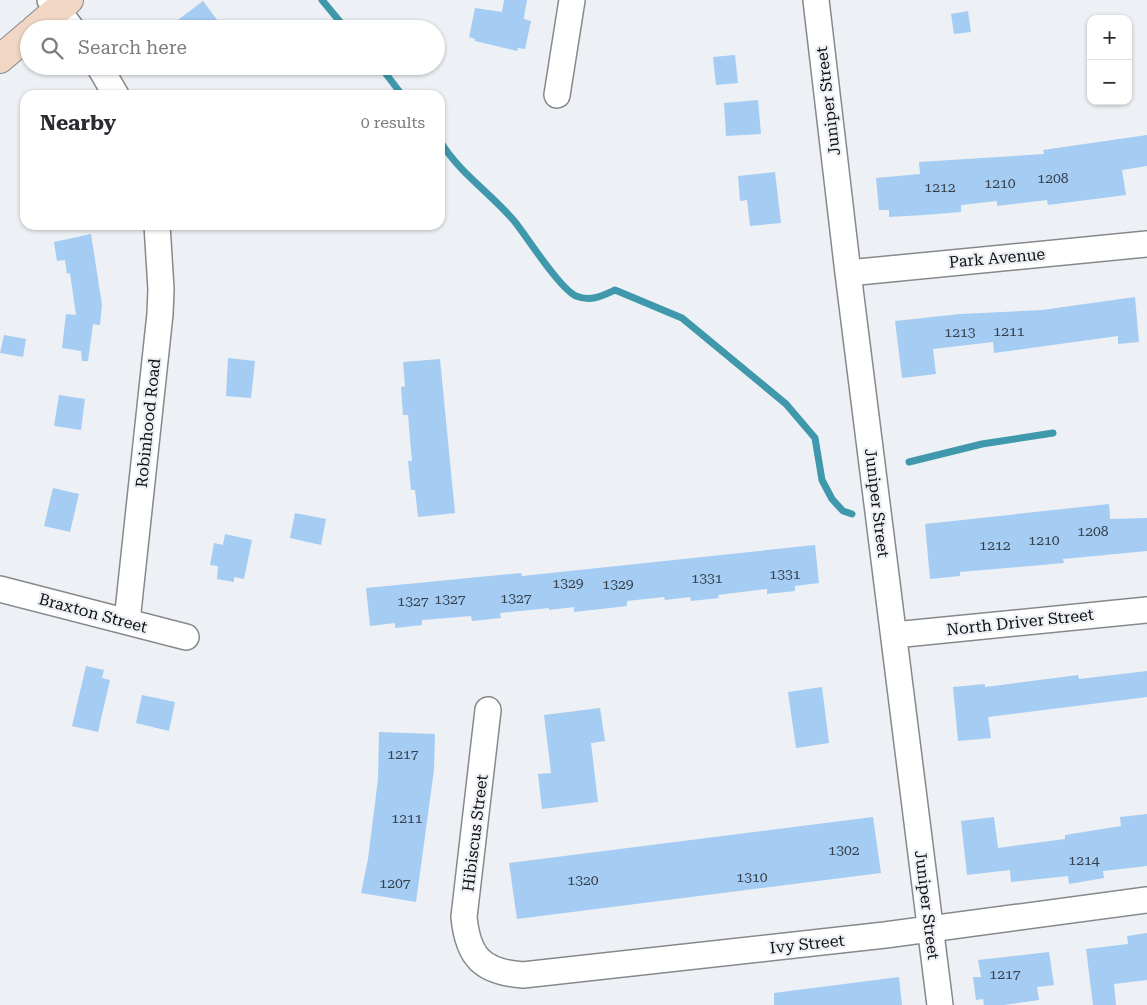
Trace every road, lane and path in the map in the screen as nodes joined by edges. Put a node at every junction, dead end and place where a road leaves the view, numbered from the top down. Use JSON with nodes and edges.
{"nodes":[{"id":1,"x":572,"y":0,"type":"edge"},
{"id":2,"x":816,"y":0,"type":"edge"},
{"id":3,"x":62,"y":10,"type":"edge"},
{"id":4,"x":48,"y":20,"type":"edge"},
{"id":5,"x":20,"y":42,"type":"edge"},
{"id":6,"x":0,"y":59,"type":"edge"},
{"id":7,"x":104,"y":75,"type":"edge"},
{"id":8,"x":113,"y":90,"type":"edge"},
{"id":9,"x":557,"y":95,"type":"dead end"},
{"id":10,"x":157,"y":230,"type":"edge"},
{"id":11,"x":1147,"y":244,"type":"edge"},
{"id":12,"x":848,"y":273,"type":"junction"},
{"id":13,"x":0,"y":589,"type":"edge"},
{"id":14,"x":1147,"y":610,"type":"edge"},
{"id":15,"x":127,"y":621,"type":"junction"},
{"id":16,"x":894,"y":635,"type":"junction"},
{"id":17,"x":186,"y":637,"type":"dead end"},
{"id":18,"x":488,"y":710,"type":"dead end"},
{"id":19,"x":1147,"y":900,"type":"edge"},
{"id":20,"x":930,"y":929,"type":"junction"},
{"id":21,"x":474,"y":954,"type":"joint"},
{"id":22,"x":940,"y":1005,"type":"edge"}],
"edges":[{"from":1,"to":9,"type":"street"},
{"from":2,"to":12,"type":"street","name":"Juniper Street"},
{"from":3,"to":4,"type":"main road"},
{"from":5,"to":6,"type":"main road"},
{"from":7,"to":8,"type":"street"},
{"from":10,"to":15,"type":"street","name":"Robinhood Road"},
{"from":11,"to":12,"type":"street","name":"Park Avenue"},
{"from":12,"to":16,"type":"street","name":"Juniper Street"},
{"from":13,"to":15,"type":"street","name":"Braxton Street"},
{"from":14,"to":16,"type":"street","name":"North Driver Street"},
{"from":15,"to":17,"type":"street","name":"Braxton Street"},
{"from":16,"to":20,"type":"street","name":"Juniper Street"},
{"from":18,"to":21,"type":"street","name":"Hibiscus Street"},
{"from":19,"to":20,"type":"street","name":"Ivy Street"},
{"from":20,"to":21,"type":"street","name":"Ivy Street"},
{"from":20,"to":22,"type":"street","name":"Juniper Street"}]}
